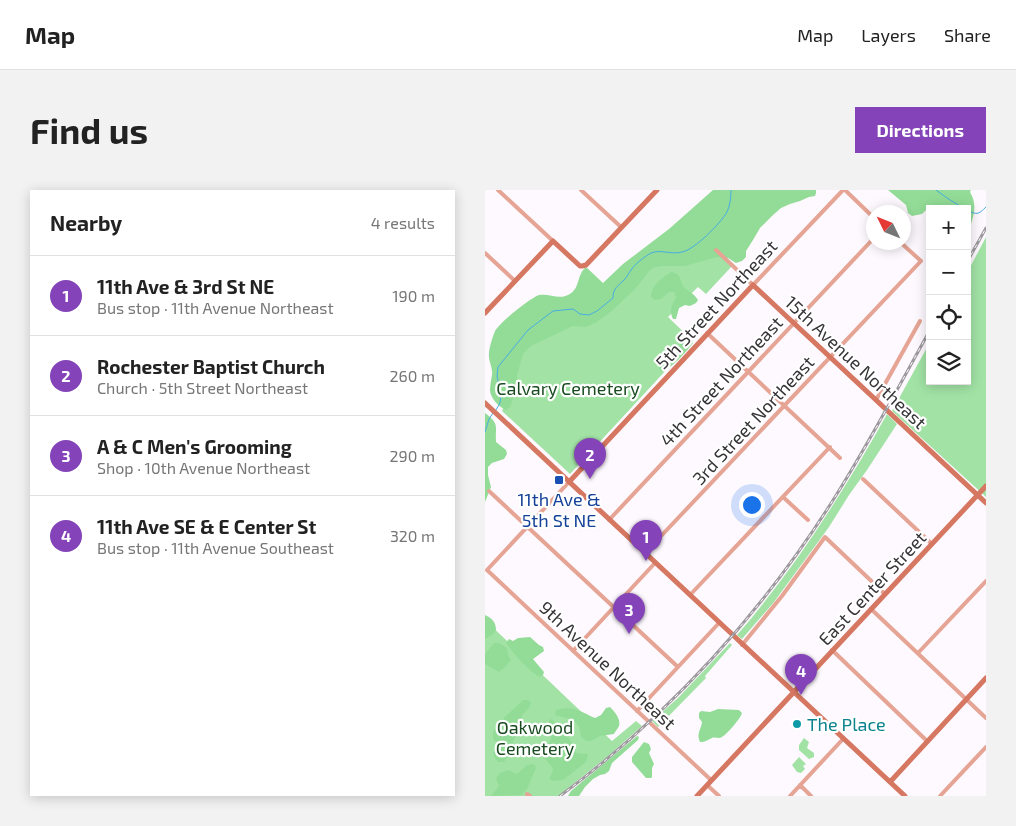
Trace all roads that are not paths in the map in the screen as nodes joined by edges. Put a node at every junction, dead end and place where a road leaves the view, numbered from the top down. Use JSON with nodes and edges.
{"nodes":[{"id":1,"x":498,"y":190,"type":"edge"},
{"id":2,"x":581,"y":190,"type":"edge"},
{"id":3,"x":657,"y":190,"type":"edge"},
{"id":4,"x":844,"y":190,"type":"edge"},
{"id":5,"x":866,"y":210,"type":"edge"},
{"id":6,"x":621,"y":227,"type":"junction"},
{"id":7,"x":553,"y":241,"type":"junction"},
{"id":8,"x":866,"y":246,"type":"edge"},
{"id":9,"x":716,"y":250,"type":"dead end"},
{"id":10,"x":908,"y":250,"type":"edge"},
{"id":11,"x":485,"y":253,"type":"edge"},
{"id":12,"x":515,"y":281,"type":"junction"},
{"id":13,"x":753,"y":285,"type":"junction"},
{"id":14,"x":485,"y":313,"type":"edge"},
{"id":15,"x":920,"y":321,"type":"dead end"},
{"id":16,"x":794,"y":323,"type":"junction"},
{"id":17,"x":707,"y":333,"type":"junction"},
{"id":18,"x":831,"y":358,"type":"junction"},
{"id":19,"x":749,"y":372,"type":"junction"},
{"id":20,"x":876,"y":400,"type":"junction"},
{"id":21,"x":487,"y":405,"type":"edge"},
{"id":22,"x":785,"y":406,"type":"junction"},
{"id":23,"x":830,"y":447,"type":"junction"},
{"id":24,"x":840,"y":458,"type":"dead end"},
{"id":25,"x":863,"y":479,"type":"dead end"},
{"id":26,"x":569,"y":482,"type":"junction"},
{"id":27,"x":986,"y":486,"type":"edge"},
{"id":28,"x":489,"y":491,"type":"dead end"},
{"id":29,"x":977,"y":495,"type":"junction"},
{"id":30,"x":783,"y":497,"type":"junction"},
{"id":31,"x":986,"y":502,"type":"edge"},
{"id":32,"x":609,"y":520,"type":"junction"},
{"id":33,"x":807,"y":520,"type":"dead end"},
{"id":34,"x":527,"y":527,"type":"junction"},
{"id":35,"x":932,"y":544,"type":"junction"},
{"id":36,"x":645,"y":553,"type":"junction"},
{"id":37,"x":655,"y":563,"type":"junction"},
{"id":38,"x":487,"y":570,"type":"joint"},
{"id":39,"x":986,"y":581,"type":"edge"},
{"id":40,"x":885,"y":594,"type":"junction"},
{"id":41,"x":690,"y":595,"type":"junction"},
{"id":42,"x":614,"y":607,"type":"junction"},
{"id":43,"x":871,"y":609,"type":"junction"},
{"id":44,"x":719,"y":623,"type":"junction"},
{"id":45,"x":742,"y":645,"type":"junction"},
{"id":46,"x":832,"y":650,"type":"junction"},
{"id":47,"x":573,"y":651,"type":"junction"},
{"id":48,"x":918,"y":653,"type":"junction"},
{"id":49,"x":679,"y":667,"type":"junction"},
{"id":50,"x":986,"y":678,"type":"edge"},
{"id":51,"x":793,"y":692,"type":"junction"},
{"id":52,"x":967,"y":699,"type":"junction"},
{"id":53,"x":637,"y":711,"type":"junction"},
{"id":54,"x":986,"y":718,"type":"edge"},
{"id":55,"x":843,"y":739,"type":"junction"},
{"id":56,"x":927,"y":740,"type":"junction"},
{"id":57,"x":986,"y":747,"type":"edge"},
{"id":58,"x":709,"y":782,"type":"junction"},
{"id":59,"x":890,"y":782,"type":"junction"},
{"id":60,"x":800,"y":786,"type":"junction"},
{"id":61,"x":697,"y":796,"type":"edge"},
{"id":62,"x":719,"y":796,"type":"edge"},
{"id":63,"x":790,"y":796,"type":"edge"},
{"id":64,"x":811,"y":796,"type":"edge"},
{"id":65,"x":905,"y":796,"type":"edge"},
{"id":66,"x":941,"y":796,"type":"edge"}],
"edges":[{"from":1,"to":7,"type":"street"},
{"from":2,"to":6,"type":"street"},
{"from":3,"to":6,"type":"street"},
{"from":4,"to":5,"type":"street"},
{"from":4,"to":13,"type":"street","name":"5th Street Northeast"},
{"from":6,"to":7,"type":"street"},
{"from":7,"to":12,"type":"street"},
{"from":8,"to":16,"type":"street","name":"4th Street Northeast"},
{"from":9,"to":13,"type":"street","name":"15th Avenue Northeast"},
{"from":10,"to":18,"type":"street","name":"3rd Street Northeast"},
{"from":11,"to":12,"type":"street"},
{"from":12,"to":14,"type":"street"},
{"from":13,"to":16,"type":"street","name":"15th Avenue Northeast"},
{"from":13,"to":17,"type":"street","name":"5th Street Northeast"},
{"from":15,"to":20,"type":"street"},
{"from":16,"to":18,"type":"street","name":"15th Avenue Northeast"},
{"from":16,"to":19,"type":"street","name":"4th Street Northeast"},
{"from":17,"to":19,"type":"street"},
{"from":17,"to":26,"type":"street","name":"5th Street Northeast"},
{"from":18,"to":20,"type":"street","name":"15th Avenue Northeast"},
{"from":18,"to":22,"type":"street","name":"3rd Street Northeast"},
{"from":19,"to":22,"type":"street"},
{"from":19,"to":32,"type":"street","name":"4th Street Northeast"},
{"from":20,"to":29,"type":"street","name":"15th Avenue Northeast"},
{"from":21,"to":26,"type":"street"},
{"from":22,"to":23,"type":"street"},
{"from":22,"to":36,"type":"street","name":"3rd Street Northeast"},
{"from":23,"to":24,"type":"street"},
{"from":23,"to":30,"type":"street"},
{"from":25,"to":35,"type":"street"},
{"from":26,"to":32,"type":"street"},
{"from":26,"to":34,"type":"street","name":"5th Street Northeast"},
{"from":27,"to":29,"type":"street","name":"East Center Street"},
{"from":28,"to":34,"type":"street"},
{"from":29,"to":31,"type":"street","name":"15th Avenue Northeast"},
{"from":29,"to":35,"type":"street","name":"East Center Street"},
{"from":30,"to":33,"type":"street"},
{"from":30,"to":41,"type":"street"},
{"from":32,"to":36,"type":"street"},
{"from":34,"to":38,"type":"street","name":"5th Street Northeast"},
{"from":34,"to":42,"type":"street"},
{"from":35,"to":40,"type":"street","name":"East Center Street"},
{"from":36,"to":37,"type":"street"},
{"from":37,"to":41,"type":"street"},
{"from":37,"to":42,"type":"street"},
{"from":38,"to":47,"type":"street","name":"9th Avenue Northeast"},
{"from":39,"to":48,"type":"street"},
{"from":40,"to":43,"type":"street","name":"East Center Street"},
{"from":40,"to":45,"type":"street"},
{"from":41,"to":44,"type":"street"},
{"from":42,"to":47,"type":"street"},
{"from":42,"to":49,"type":"street"},
{"from":43,"to":46,"type":"street","name":"East Center Street"},
{"from":43,"to":48,"type":"street"},
{"from":44,"to":45,"type":"street"},
{"from":44,"to":49,"type":"street"},
{"from":45,"to":51,"type":"street"},
{"from":46,"to":51,"type":"street","name":"East Center Street"},
{"from":46,"to":56,"type":"street"},
{"from":47,"to":53,"type":"street","name":"9th Avenue Northeast"},
{"from":48,"to":52,"type":"street"},
{"from":49,"to":53,"type":"street"},
{"from":50,"to":52,"type":"street"},
{"from":51,"to":55,"type":"street"},
{"from":51,"to":58,"type":"street","name":"East Center Street"},
{"from":52,"to":54,"type":"street"},
{"from":52,"to":56,"type":"street"},
{"from":53,"to":58,"type":"street","name":"9th Avenue Northeast"},
{"from":55,"to":59,"type":"street"},
{"from":55,"to":60,"type":"street"},
{"from":56,"to":59,"type":"street"},
{"from":57,"to":66,"type":"street"},
{"from":58,"to":61,"type":"street","name":"East Center Street"},
{"from":58,"to":62,"type":"street","name":"9th Avenue Northeast"},
{"from":59,"to":65,"type":"street"},
{"from":60,"to":63,"type":"street"},
{"from":60,"to":64,"type":"street"}]}
